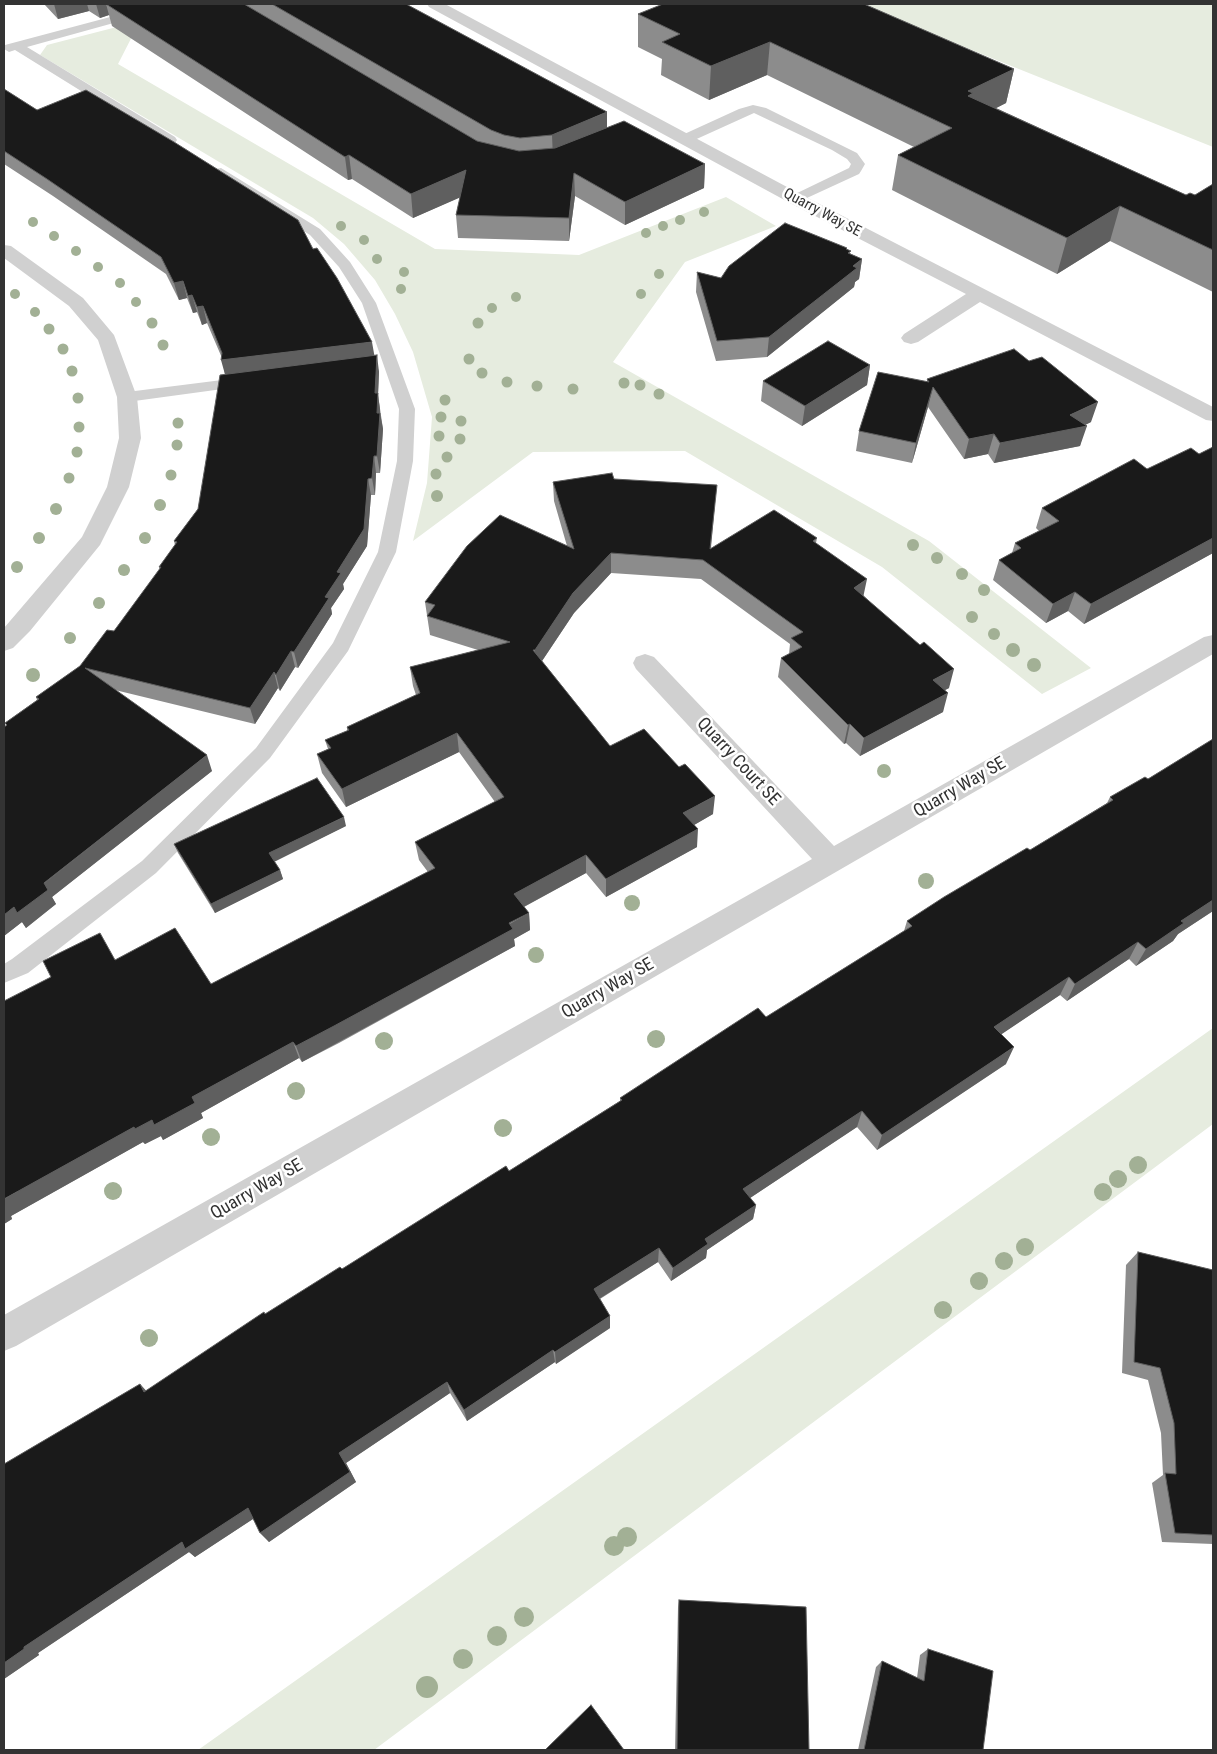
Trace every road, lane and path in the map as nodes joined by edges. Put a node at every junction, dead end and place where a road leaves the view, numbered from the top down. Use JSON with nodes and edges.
{"nodes":[{"id":1,"x":171,"y":4,"type":"edge"},
{"id":2,"x":434,"y":4,"type":"edge"},
{"id":3,"x":10,"y":47,"type":"edge"},
{"id":4,"x":685,"y":139,"type":"junction"},
{"id":5,"x":184,"y":149,"type":"edge"},
{"id":6,"x":209,"y":165,"type":"edge"},
{"id":7,"x":796,"y":199,"type":"junction"},
{"id":8,"x":4,"y":250,"type":"edge"},
{"id":9,"x":978,"y":294,"type":"junction"},
{"id":10,"x":911,"y":338,"type":"dead end"},
{"id":11,"x":391,"y":364,"type":"junction"},
{"id":12,"x":372,"y":366,"type":"edge"},
{"id":13,"x":264,"y":380,"type":"edge"},
{"id":14,"x":127,"y":397,"type":"junction"},
{"id":15,"x":1213,"y":415,"type":"edge"},
{"id":16,"x":4,"y":642,"type":"edge"},
{"id":17,"x":1213,"y":643,"type":"edge"},
{"id":18,"x":645,"y":663,"type":"dead end"},
{"id":19,"x":831,"y":861,"type":"junction"},
{"id":20,"x":4,"y":974,"type":"edge"},
{"id":21,"x":4,"y":1334,"type":"edge"}],
"edges":[{"from":1,"to":3,"type":"lane"},
{"from":2,"to":4,"type":"street","name":"Quarry Way SE"},
{"from":3,"to":5,"type":"lane"},
{"from":4,"to":7,"type":"street","name":"Quarry Way SE"},
{"from":4,"to":7,"type":"lane"},
{"from":6,"to":11,"type":"lane"},
{"from":7,"to":9,"type":"street","name":"Quarry Way SE"},
{"from":8,"to":14,"type":"street"},
{"from":9,"to":10,"type":"street"},
{"from":9,"to":15,"type":"street","name":"Quarry Way SE"},
{"from":11,"to":12,"type":"lane"},
{"from":11,"to":20,"type":"lane"},
{"from":13,"to":14,"type":"lane"},
{"from":14,"to":16,"type":"street"},
{"from":17,"to":19,"type":"street","name":"Quarry Way SE"},
{"from":18,"to":19,"type":"street","name":"Quarry Court SE"},
{"from":19,"to":21,"type":"street","name":"Quarry Way SE"}]}
